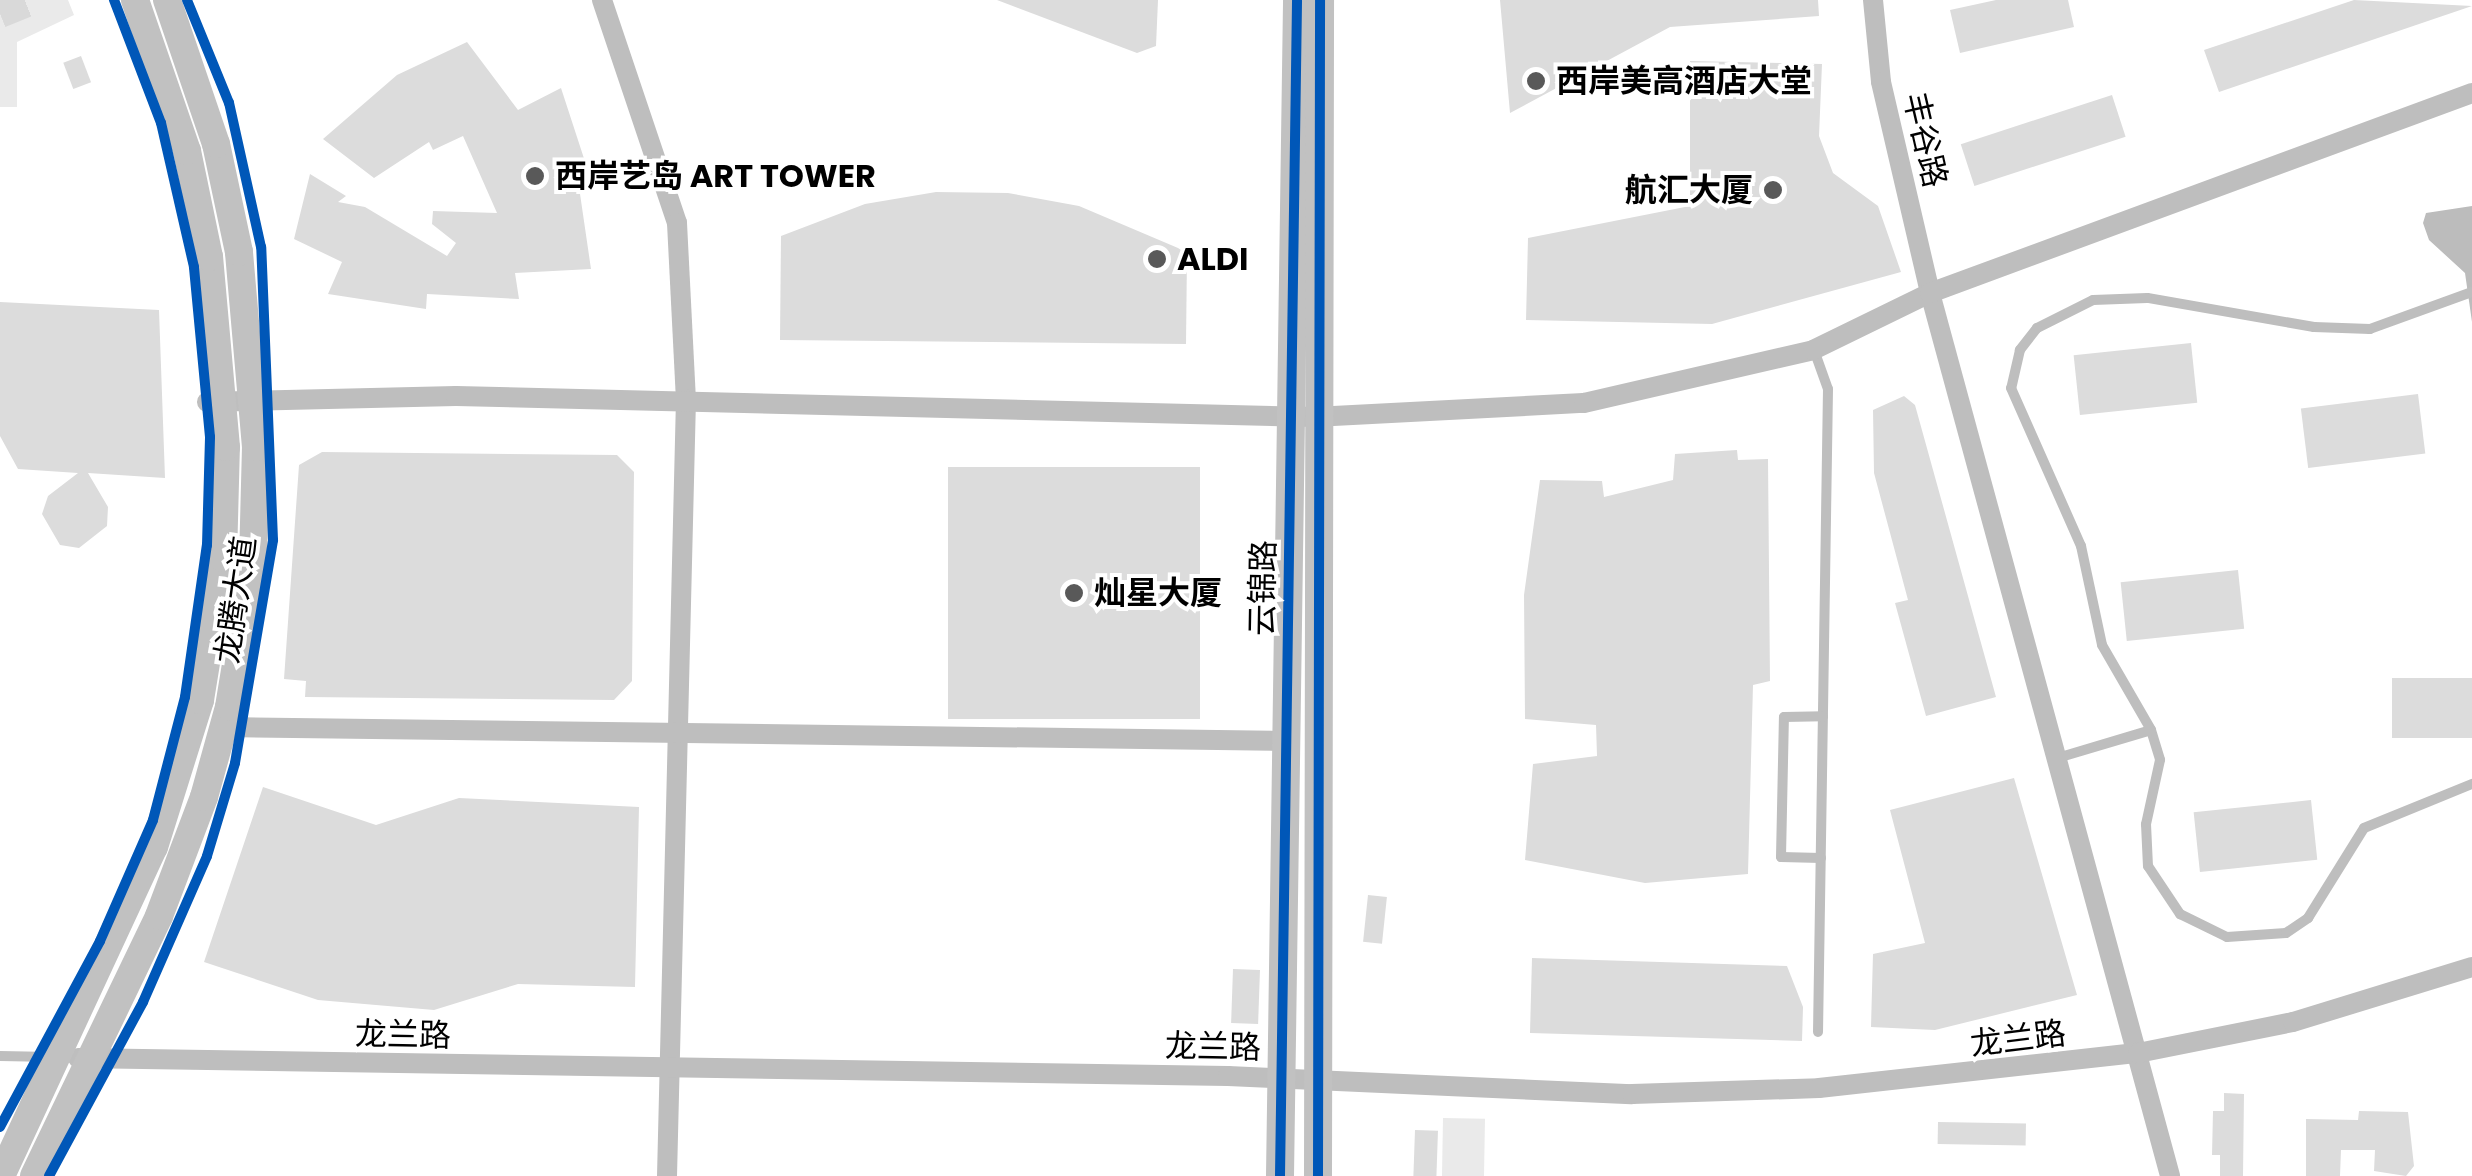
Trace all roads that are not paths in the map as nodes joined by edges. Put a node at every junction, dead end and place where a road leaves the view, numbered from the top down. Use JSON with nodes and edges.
{"nodes":[{"id":1,"x":135,"y":0,"type":"edge"},
{"id":2,"x":167,"y":0,"type":"edge"},
{"id":3,"x":602,"y":0,"type":"edge"},
{"id":4,"x":1297,"y":0,"type":"edge"},
{"id":5,"x":1320,"y":0,"type":"edge"},
{"id":6,"x":1872,"y":0,"type":"edge"},
{"id":7,"x":2472,"y":93,"type":"edge"},
{"id":8,"x":1930,"y":293,"type":"junction"},
{"id":9,"x":2468,"y":294,"type":"edge"},
{"id":10,"x":1813,"y":350,"type":"junction"},
{"id":11,"x":254,"y":399,"type":"junction"},
{"id":12,"x":686,"y":399,"type":"junction"},
{"id":13,"x":215,"y":402,"type":"junction"},
{"id":14,"x":1302,"y":417,"type":"junction"},
{"id":15,"x":1823,"y":716,"type":"junction"},
{"id":16,"x":224,"y":727,"type":"junction"},
{"id":17,"x":2152,"y":730,"type":"junction"},
{"id":18,"x":676,"y":735,"type":"junction"},
{"id":19,"x":1286,"y":742,"type":"junction"},
{"id":20,"x":2053,"y":759,"type":"junction"},
{"id":21,"x":2472,"y":784,"type":"edge"},
{"id":22,"x":1821,"y":858,"type":"junction"},
{"id":23,"x":2472,"y":968,"type":"edge"},
{"id":24,"x":1818,"y":1032,"type":"dead end"},
{"id":25,"x":2138,"y":1053,"type":"junction"},
{"id":26,"x":0,"y":1056,"type":"edge"},
{"id":27,"x":60,"y":1056,"type":"junction"},
{"id":28,"x":90,"y":1060,"type":"junction"},
{"id":29,"x":668,"y":1070,"type":"junction"},
{"id":30,"x":1283,"y":1078,"type":"junction"},
{"id":31,"x":1320,"y":1079,"type":"junction"},
{"id":32,"x":1,"y":1176,"type":"edge"},
{"id":33,"x":34,"y":1176,"type":"edge"},
{"id":34,"x":667,"y":1176,"type":"edge"},
{"id":35,"x":1280,"y":1176,"type":"edge"},
{"id":36,"x":1318,"y":1176,"type":"edge"},
{"id":37,"x":2170,"y":1176,"type":"edge"}],
"edges":[{"from":1,"to":13,"type":"main road","name":"龙腾大道"},
{"from":2,"to":11,"type":"main road","name":"龙腾大道"},
{"from":3,"to":12,"type":"street"},
{"from":4,"to":14,"type":"main road","name":"云锦路"},
{"from":5,"to":14,"type":"main road","name":"云锦路"},
{"from":6,"to":8,"type":"street","name":"丰谷路"},
{"from":7,"to":8,"type":"street"},
{"from":8,"to":10,"type":"street"},
{"from":8,"to":20,"type":"street","name":"丰谷路"},
{"from":9,"to":17,"type":"lane"},
{"from":10,"to":14,"type":"street"},
{"from":10,"to":15,"type":"lane"},
{"from":11,"to":12,"type":"street"},
{"from":11,"to":13,"type":"street"},
{"from":11,"to":16,"type":"main road","name":"龙腾大道"},
{"from":12,"to":14,"type":"street"},
{"from":12,"to":18,"type":"street"},
{"from":13,"to":27,"type":"main road","name":"龙腾大道"},
{"from":14,"to":19,"type":"main road","name":"云锦路"},
{"from":14,"to":31,"type":"main road","name":"云锦路"},
{"from":15,"to":22,"type":"lane"},
{"from":15,"to":22,"type":"lane"},
{"from":16,"to":18,"type":"street"},
{"from":16,"to":28,"type":"main road","name":"龙腾大道"},
{"from":17,"to":20,"type":"lane"},
{"from":17,"to":21,"type":"lane"},
{"from":18,"to":19,"type":"street"},
{"from":18,"to":29,"type":"street"},
{"from":19,"to":30,"type":"main road","name":"云锦路"},
{"from":20,"to":25,"type":"street","name":"丰谷路"},
{"from":22,"to":24,"type":"lane"},
{"from":23,"to":25,"type":"street","name":"龙兰路"},
{"from":25,"to":31,"type":"street","name":"龙兰路"},
{"from":25,"to":37,"type":"street"},
{"from":26,"to":27,"type":"lane"},
{"from":27,"to":28,"type":"street","name":"龙兰路"},
{"from":27,"to":32,"type":"main road","name":"龙腾大道"},
{"from":28,"to":29,"type":"street","name":"龙兰路"},
{"from":28,"to":33,"type":"main road","name":"龙腾大道"},
{"from":29,"to":30,"type":"street","name":"龙兰路"},
{"from":29,"to":34,"type":"street"},
{"from":30,"to":31,"type":"street","name":"龙兰路"},
{"from":30,"to":35,"type":"main road","name":"云锦路"},
{"from":31,"to":36,"type":"main road","name":"云锦路"}]}
